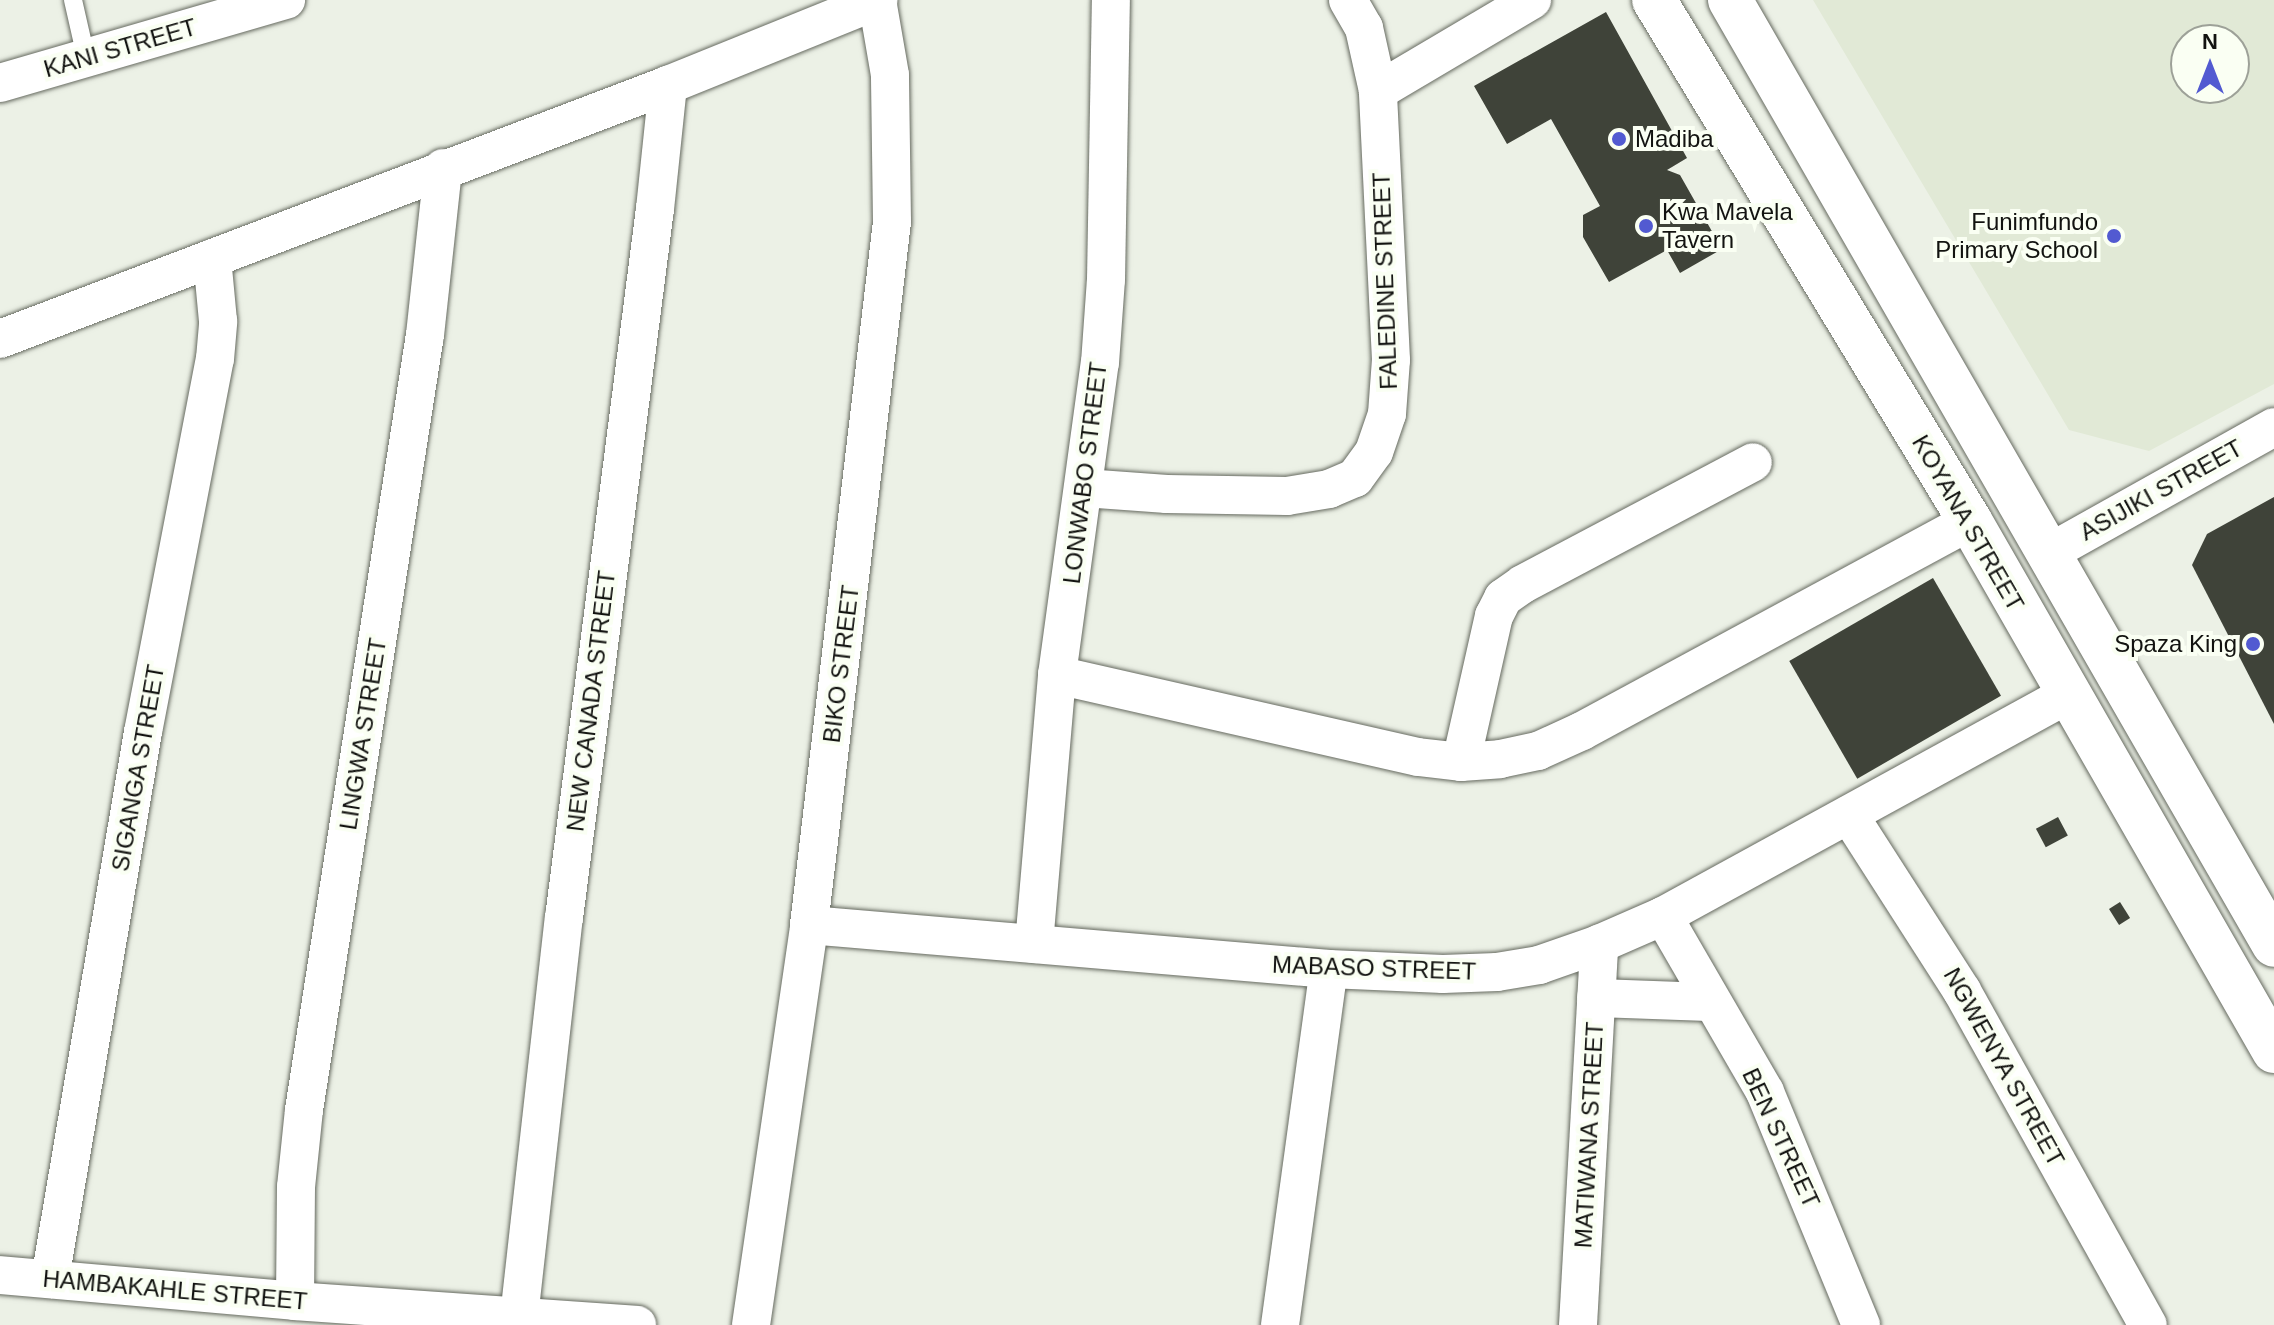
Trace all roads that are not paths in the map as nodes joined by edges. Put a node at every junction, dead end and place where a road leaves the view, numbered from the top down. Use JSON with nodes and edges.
{"nodes":[{"id":1,"x":73,"y":0,"type":"edge"},
{"id":2,"x":286,"y":0,"type":"edge"},
{"id":3,"x":877,"y":0,"type":"edge"},
{"id":4,"x":1111,"y":0,"type":"edge"},
{"id":5,"x":1348,"y":0,"type":"edge"},
{"id":6,"x":1532,"y":0,"type":"edge"},
{"id":7,"x":1654,"y":0,"type":"edge"},
{"id":8,"x":1730,"y":0,"type":"edge"},
{"id":9,"x":232,"y":8,"type":"edge"},
{"id":10,"x":86,"y":57,"type":"junction"},
{"id":11,"x":0,"y":83,"type":"edge"},
{"id":12,"x":668,"y":85,"type":"junction"},
{"id":13,"x":1378,"y":91,"type":"junction"},
{"id":14,"x":443,"y":168,"type":"junction"},
{"id":15,"x":212,"y":258,"type":"junction"},
{"id":16,"x":0,"y":339,"type":"edge"},
{"id":17,"x":2274,"y":427,"type":"edge"},
{"id":18,"x":1753,"y":462,"type":"dead end"},
{"id":19,"x":1084,"y":488,"type":"junction"},
{"id":20,"x":1970,"y":521,"type":"junction"},
{"id":21,"x":2047,"y":554,"type":"junction"},
{"id":22,"x":1057,"y":675,"type":"junction"},
{"id":23,"x":2067,"y":695,"type":"junction"},
{"id":24,"x":1461,"y":762,"type":"junction"},
{"id":25,"x":1849,"y":815,"type":"junction"},
{"id":26,"x":1663,"y":916,"type":"junction"},
{"id":27,"x":809,"y":925,"type":"junction"},
{"id":28,"x":1034,"y":944,"type":"junction"},
{"id":29,"x":1599,"y":944,"type":"junction"},
{"id":30,"x":2274,"y":945,"type":"edge"},
{"id":31,"x":1329,"y":969,"type":"junction"},
{"id":32,"x":1596,"y":998,"type":"junction"},
{"id":33,"x":1710,"y":1002,"type":"junction"},
{"id":34,"x":2274,"y":1051,"type":"edge"},
{"id":35,"x":0,"y":1275,"type":"edge"},
{"id":36,"x":50,"y":1279,"type":"junction"},
{"id":37,"x":295,"y":1301,"type":"junction"},
{"id":38,"x":519,"y":1317,"type":"junction"},
{"id":39,"x":637,"y":1325,"type":"edge"},
{"id":40,"x":751,"y":1325,"type":"edge"},
{"id":41,"x":1280,"y":1325,"type":"edge"},
{"id":42,"x":1578,"y":1325,"type":"edge"},
{"id":43,"x":1861,"y":1325,"type":"edge"},
{"id":44,"x":2148,"y":1325,"type":"edge"}],
"edges":[{"from":1,"to":10,"type":"lane"},
{"from":2,"to":9,"type":"street","name":"KANI STREET"},
{"from":3,"to":12,"type":"street"},
{"from":3,"to":27,"type":"street","name":"BIKO STREET"},
{"from":4,"to":19,"type":"street","name":"LONWABO STREET"},
{"from":5,"to":13,"type":"street","name":"FALEDINE STREET"},
{"from":6,"to":13,"type":"street"},
{"from":7,"to":20,"type":"main road","name":"KOYANA STREET"},
{"from":8,"to":21,"type":"main road"},
{"from":9,"to":10,"type":"street","name":"KANI STREET"},
{"from":10,"to":11,"type":"street","name":"KANI STREET"},
{"from":12,"to":14,"type":"street"},
{"from":12,"to":38,"type":"street","name":"NEW CANADA STREET"},
{"from":13,"to":19,"type":"street","name":"FALEDINE STREET"},
{"from":14,"to":15,"type":"street"},
{"from":14,"to":37,"type":"street","name":"LINGWA STREET"},
{"from":15,"to":16,"type":"street"},
{"from":15,"to":36,"type":"street","name":"SIGANGA STREET"},
{"from":17,"to":21,"type":"street","name":"ASIJIKI STREET"},
{"from":18,"to":24,"type":"street"},
{"from":19,"to":22,"type":"street","name":"LONWABO STREET"},
{"from":20,"to":23,"type":"main road","name":"KOYANA STREET"},
{"from":20,"to":24,"type":"street"},
{"from":21,"to":30,"type":"main road"},
{"from":22,"to":24,"type":"street"},
{"from":22,"to":28,"type":"street","name":"LONWABO STREET"},
{"from":23,"to":25,"type":"street","name":"MABASO STREET"},
{"from":23,"to":34,"type":"main road","name":"KOYANA STREET"},
{"from":25,"to":26,"type":"street","name":"MABASO STREET"},
{"from":25,"to":44,"type":"street","name":"NGWENYA STREET"},
{"from":26,"to":29,"type":"street","name":"MABASO STREET"},
{"from":26,"to":33,"type":"street","name":"BEN STREET"},
{"from":27,"to":28,"type":"street","name":"MABASO STREET"},
{"from":27,"to":40,"type":"street","name":"BIKO STREET"},
{"from":28,"to":31,"type":"street","name":"MABASO STREET"},
{"from":29,"to":31,"type":"street","name":"MABASO STREET"},
{"from":29,"to":32,"type":"street","name":"MATIWANA STREET"},
{"from":31,"to":41,"type":"street"},
{"from":32,"to":33,"type":"street"},
{"from":32,"to":42,"type":"street","name":"MATIWANA STREET"},
{"from":33,"to":43,"type":"street","name":"BEN STREET"},
{"from":35,"to":36,"type":"street","name":"HAMBAKAHLE STREET"},
{"from":36,"to":37,"type":"street","name":"HAMBAKAHLE STREET"},
{"from":37,"to":38,"type":"street","name":"HAMBAKAHLE STREET"},
{"from":38,"to":39,"type":"street","name":"HAMBAKAHLE STREET"}]}
